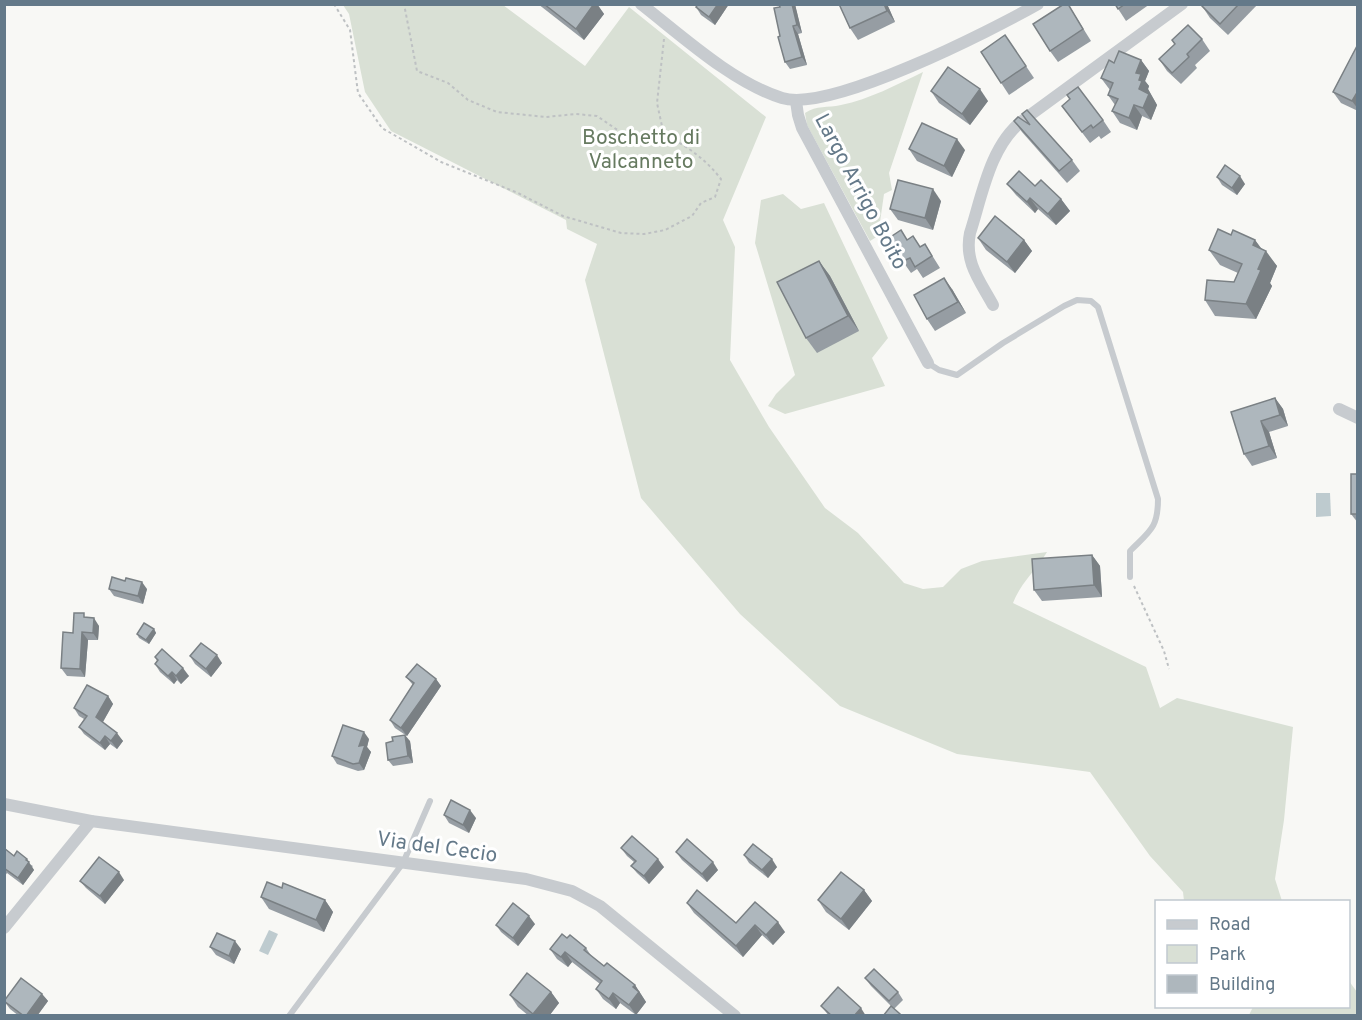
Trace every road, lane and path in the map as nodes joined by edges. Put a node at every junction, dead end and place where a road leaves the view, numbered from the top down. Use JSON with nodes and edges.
{"nodes":[{"id":1,"x":334,"y":4,"type":"edge"},
{"id":2,"x":404,"y":4,"type":"edge"},
{"id":3,"x":641,"y":4,"type":"edge"},
{"id":4,"x":1038,"y":4,"type":"edge"},
{"id":5,"x":1182,"y":4,"type":"edge"},
{"id":6,"x":666,"y":24,"type":"junction"},
{"id":7,"x":796,"y":100,"type":"junction"},
{"id":8,"x":665,"y":140,"type":"junction"},
{"id":9,"x":993,"y":305,"type":"dead end"},
{"id":10,"x":928,"y":363,"type":"joint"},
{"id":11,"x":1339,"y":409,"type":"dead end"},
{"id":12,"x":1358,"y":418,"type":"edge"},
{"id":13,"x":1130,"y":577,"type":"joint"},
{"id":14,"x":1169,"y":669,"type":"dead end"},
{"id":15,"x":430,"y":801,"type":"dead end"},
{"id":16,"x":4,"y":804,"type":"edge"},
{"id":17,"x":91,"y":821,"type":"junction"},
{"id":18,"x":403,"y":863,"type":"junction"},
{"id":19,"x":4,"y":928,"type":"edge"},
{"id":20,"x":289,"y":1016,"type":"edge"},
{"id":21,"x":735,"y":1016,"type":"edge"}],
"edges":[{"from":1,"to":8,"type":"path"},
{"from":2,"to":8,"type":"path"},
{"from":3,"to":6,"type":"street"},
{"from":4,"to":7,"type":"street","name":"Largo Arrigo Boito"},
{"from":5,"to":9,"type":"street"},
{"from":6,"to":7,"type":"street"},
{"from":6,"to":8,"type":"path"},
{"from":7,"to":10,"type":"street","name":"Largo Arrigo Boito"},
{"from":10,"to":13,"type":"lane"},
{"from":11,"to":12,"type":"street"},
{"from":13,"to":14,"type":"path"},
{"from":15,"to":18,"type":"lane"},
{"from":16,"to":17,"type":"street","name":"Via del Cecio"},
{"from":17,"to":18,"type":"street","name":"Via del Cecio"},
{"from":17,"to":19,"type":"street"},
{"from":18,"to":20,"type":"lane"},
{"from":18,"to":21,"type":"street","name":"Via del Cecio"}]}
